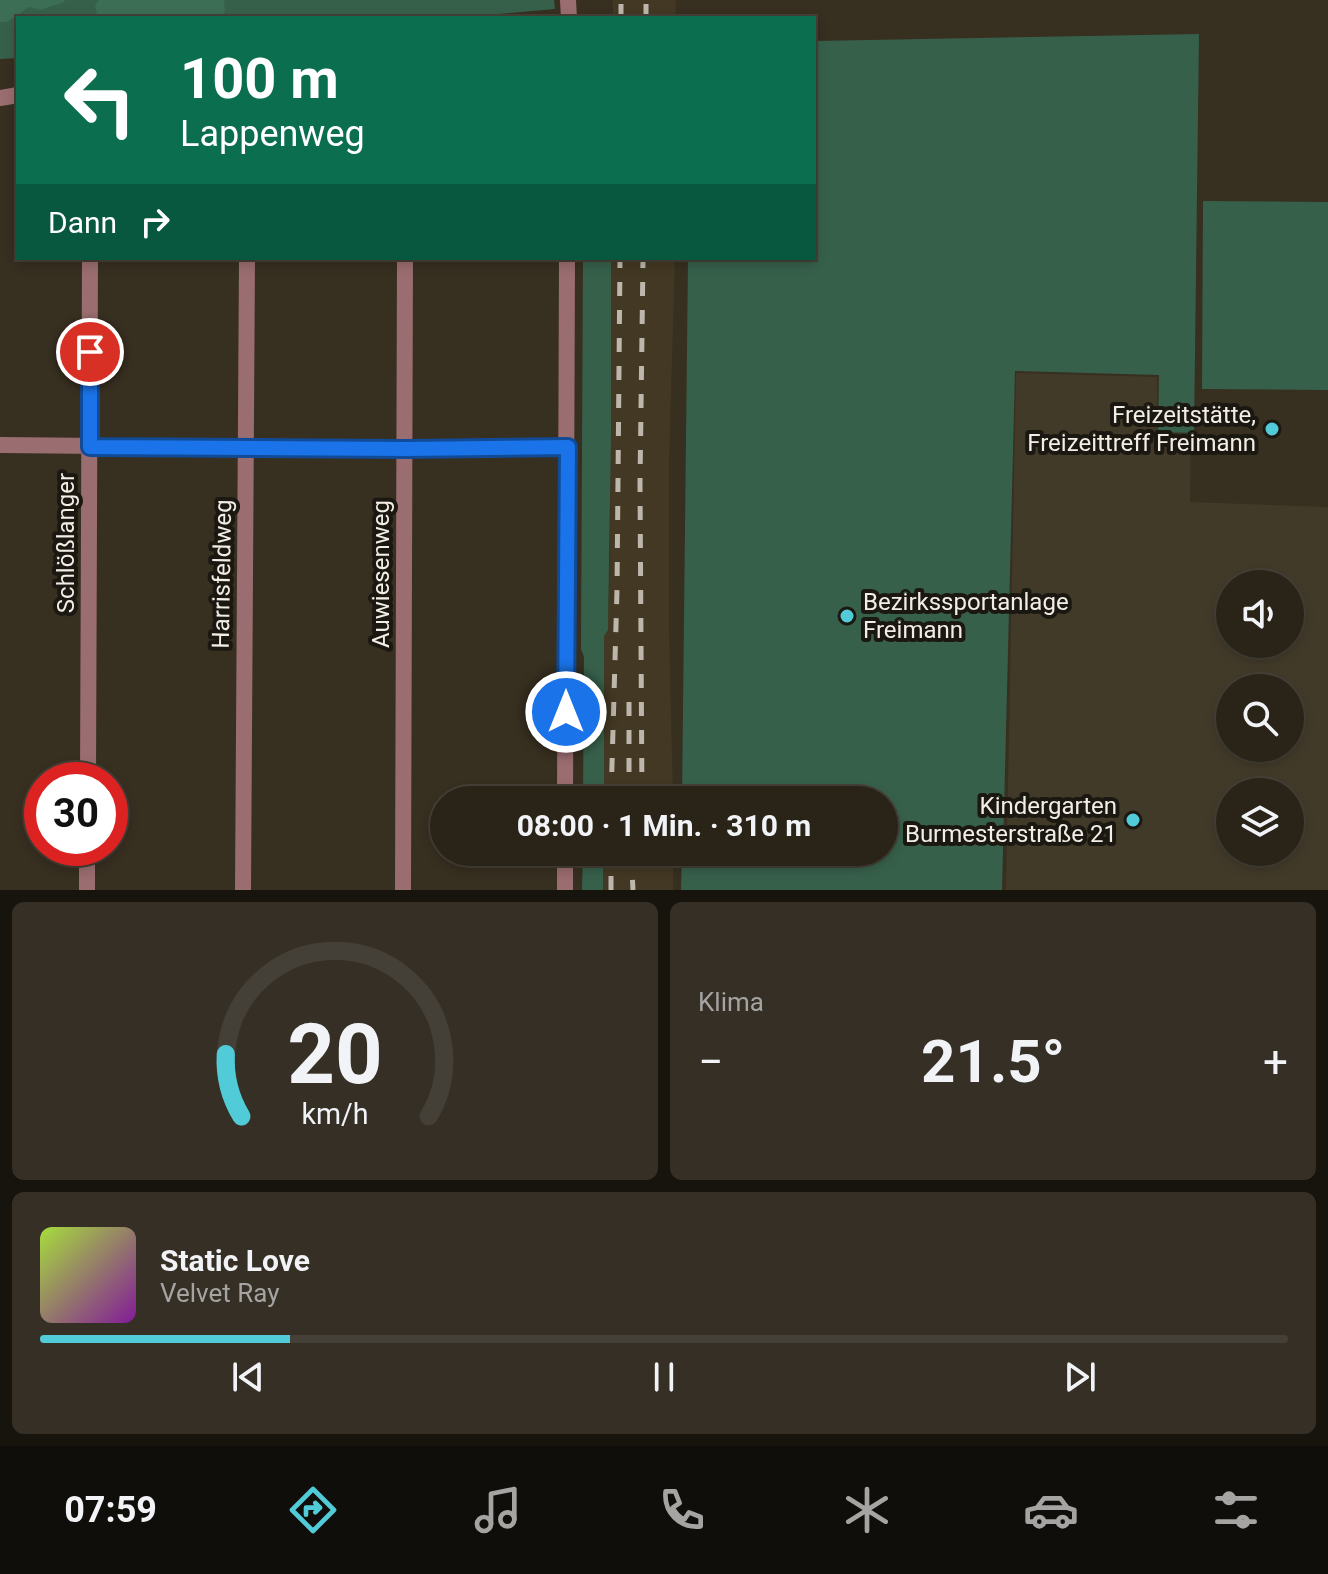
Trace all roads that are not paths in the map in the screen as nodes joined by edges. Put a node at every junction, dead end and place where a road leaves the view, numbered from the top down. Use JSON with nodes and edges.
{"nodes":[{"id":1,"x":90,"y":260,"type":"edge"},
{"id":2,"x":247,"y":260,"type":"edge"},
{"id":3,"x":405,"y":260,"type":"edge"},
{"id":4,"x":567,"y":260,"type":"edge"},
{"id":5,"x":0,"y":445,"type":"edge"},
{"id":6,"x":90,"y":447,"type":"junction"},
{"id":7,"x":568,"y":447,"type":"junction"},
{"id":8,"x":247,"y":448,"type":"junction"},
{"id":9,"x":406,"y":449,"type":"junction"},
{"id":10,"x":88,"y":762,"type":"edge"},
{"id":11,"x":565,"y":786,"type":"edge"},
{"id":12,"x":87,"y":866,"type":"edge"},
{"id":13,"x":565,"y":866,"type":"edge"},
{"id":14,"x":87,"y":890,"type":"edge"},
{"id":15,"x":243,"y":890,"type":"edge"},
{"id":16,"x":403,"y":890,"type":"edge"},
{"id":17,"x":565,"y":890,"type":"edge"}],
"edges":[{"from":1,"to":6,"type":"street","name":"Schlößlanger"},
{"from":2,"to":8,"type":"street","name":"Harrisfeldweg"},
{"from":3,"to":9,"type":"street","name":"Auwiesenweg"},
{"from":4,"to":7,"type":"street"},
{"from":5,"to":6,"type":"street"},
{"from":6,"to":8,"type":"street"},
{"from":6,"to":10,"type":"street","name":"Schlößlanger"},
{"from":7,"to":9,"type":"street"},
{"from":7,"to":11,"type":"street"},
{"from":8,"to":9,"type":"street"},
{"from":8,"to":15,"type":"street","name":"Harrisfeldweg"},
{"from":9,"to":16,"type":"street","name":"Auwiesenweg"},
{"from":12,"to":14,"type":"street"},
{"from":13,"to":17,"type":"street"}]}
